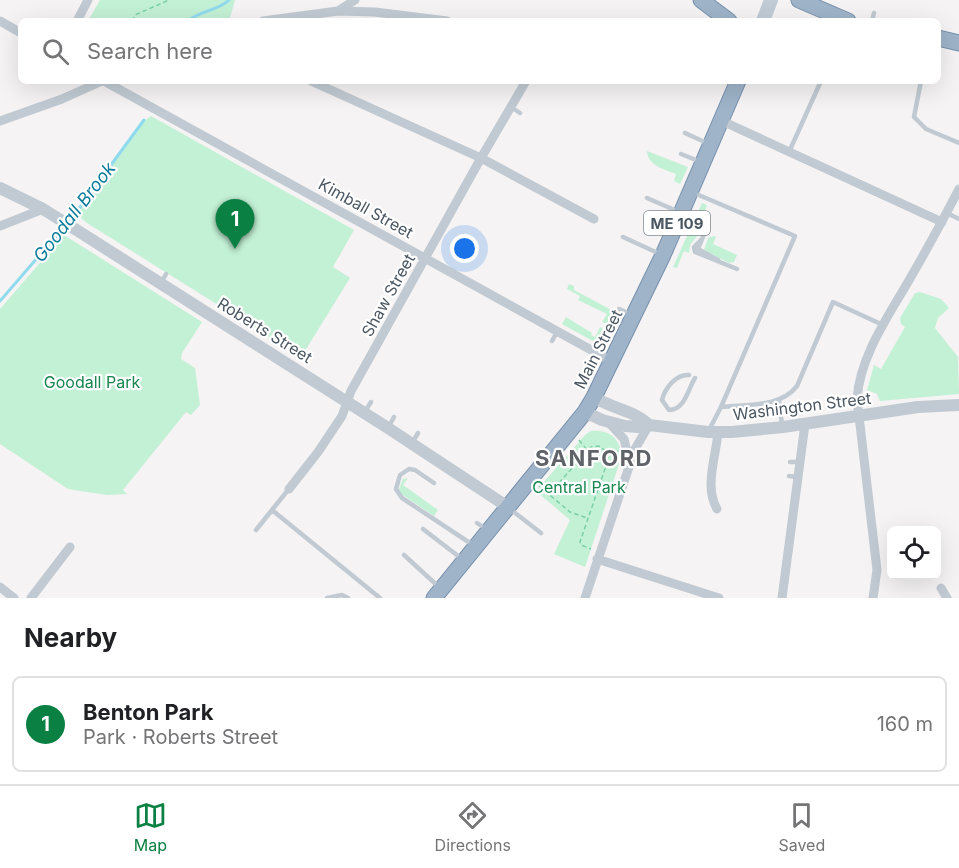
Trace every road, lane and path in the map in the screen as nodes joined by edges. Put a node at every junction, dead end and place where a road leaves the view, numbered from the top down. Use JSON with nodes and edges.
{"nodes":[{"id":1,"x":88,"y":0,"type":"edge"},
{"id":2,"x":169,"y":0,"type":"edge"},
{"id":3,"x":355,"y":0,"type":"edge"},
{"id":4,"x":701,"y":0,"type":"edge"},
{"id":5,"x":771,"y":0,"type":"edge"},
{"id":6,"x":799,"y":0,"type":"edge"},
{"id":7,"x":339,"y":11,"type":"junction"},
{"id":8,"x":874,"y":13,"type":"dead end"},
{"id":9,"x":79,"y":18,"type":"edge"},
{"id":10,"x":134,"y":18,"type":"edge"},
{"id":11,"x":285,"y":18,"type":"edge"},
{"id":12,"x":425,"y":18,"type":"edge"},
{"id":13,"x":725,"y":18,"type":"edge"},
{"id":14,"x":764,"y":18,"type":"edge"},
{"id":15,"x":841,"y":18,"type":"edge"},
{"id":16,"x":873,"y":18,"type":"edge"},
{"id":17,"x":0,"y":21,"type":"edge"},
{"id":18,"x":18,"y":31,"type":"edge"},
{"id":19,"x":941,"y":39,"type":"edge"},
{"id":20,"x":959,"y":43,"type":"edge"},
{"id":21,"x":96,"y":84,"type":"edge"},
{"id":22,"x":108,"y":84,"type":"edge"},
{"id":23,"x":318,"y":84,"type":"edge"},
{"id":24,"x":524,"y":84,"type":"edge"},
{"id":25,"x":737,"y":84,"type":"edge"},
{"id":26,"x":819,"y":84,"type":"edge"},
{"id":27,"x":920,"y":84,"type":"edge"},
{"id":28,"x":511,"y":107,"type":"junction"},
{"id":29,"x":520,"y":113,"type":"dead end"},
{"id":30,"x":0,"y":121,"type":"edge"},
{"id":31,"x":722,"y":121,"type":"junction"},
{"id":32,"x":685,"y":133,"type":"dead end"},
{"id":33,"x":959,"y":143,"type":"edge"},
{"id":34,"x":711,"y":145,"type":"junction"},
{"id":35,"x":789,"y":152,"type":"junction"},
{"id":36,"x":681,"y":154,"type":"dead end"},
{"id":37,"x":481,"y":158,"type":"junction"},
{"id":38,"x":703,"y":163,"type":"junction"},
{"id":39,"x":0,"y":188,"type":"edge"},
{"id":40,"x":959,"y":189,"type":"edge"},
{"id":41,"x":691,"y":192,"type":"junction"},
{"id":42,"x":647,"y":198,"type":"dead end"},
{"id":43,"x":43,"y":209,"type":"junction"},
{"id":44,"x":681,"y":213,"type":"junction"},
{"id":45,"x":947,"y":213,"type":"junction"},
{"id":46,"x":594,"y":219,"type":"dead end"},
{"id":47,"x":959,"y":219,"type":"edge"},
{"id":48,"x":942,"y":222,"type":"junction"},
{"id":49,"x":0,"y":226,"type":"edge"},
{"id":50,"x":707,"y":227,"type":"dead end"},
{"id":51,"x":623,"y":237,"type":"dead end"},
{"id":52,"x":663,"y":255,"type":"junction"},
{"id":53,"x":426,"y":258,"type":"junction"},
{"id":54,"x":737,"y":269,"type":"dead end"},
{"id":55,"x":619,"y":309,"type":"dead end"},
{"id":56,"x":634,"y":317,"type":"junction"},
{"id":57,"x":883,"y":325,"type":"junction"},
{"id":58,"x":612,"y":362,"type":"junction"},
{"id":59,"x":689,"y":375,"type":"dead end"},
{"id":60,"x":695,"y":378,"type":"dead end"},
{"id":61,"x":594,"y":397,"type":"junction"},
{"id":62,"x":779,"y":401,"type":"junction"},
{"id":63,"x":347,"y":402,"type":"junction"},
{"id":64,"x":959,"y":405,"type":"edge"},
{"id":65,"x":721,"y":407,"type":"junction"},
{"id":66,"x":585,"y":412,"type":"junction"},
{"id":67,"x":860,"y":416,"type":"junction"},
{"id":68,"x":608,"y":422,"type":"junction"},
{"id":69,"x":649,"y":424,"type":"junction"},
{"id":70,"x":805,"y":424,"type":"junction"},
{"id":71,"x":783,"y":427,"type":"junction"},
{"id":72,"x":713,"y":432,"type":"junction"},
{"id":73,"x":579,"y":440,"type":"dead end"},
{"id":74,"x":587,"y":450,"type":"junction"},
{"id":75,"x":622,"y":450,"type":"dead end"},
{"id":76,"x":608,"y":454,"type":"junction"},
{"id":77,"x":790,"y":462,"type":"dead end"},
{"id":78,"x":800,"y":462,"type":"junction"},
{"id":79,"x":629,"y":464,"type":"junction"},
{"id":80,"x":434,"y":483,"type":"dead end"},
{"id":81,"x":539,"y":486,"type":"dead end"},
{"id":82,"x":289,"y":489,"type":"joint"},
{"id":83,"x":549,"y":494,"type":"junction"},
{"id":84,"x":508,"y":507,"type":"junction"},
{"id":85,"x":717,"y":509,"type":"dead end"},
{"id":86,"x":272,"y":510,"type":"junction"},
{"id":87,"x":588,"y":519,"type":"junction"},
{"id":88,"x":423,"y":529,"type":"dead end"},
{"id":89,"x":256,"y":530,"type":"dead end"},
{"id":90,"x":542,"y":533,"type":"dead end"},
{"id":91,"x":70,"y":547,"type":"dead end"},
{"id":92,"x":476,"y":547,"type":"junction"},
{"id":93,"x":592,"y":549,"type":"dead end"},
{"id":94,"x":404,"y":555,"type":"dead end"},
{"id":95,"x":597,"y":559,"type":"junction"},
{"id":96,"x":464,"y":561,"type":"junction"},
{"id":97,"x":367,"y":578,"type":"dead end"},
{"id":98,"x":362,"y":584,"type":"junction"},
{"id":99,"x":0,"y":586,"type":"edge"},
{"id":100,"x":941,"y":588,"type":"dead end"},
{"id":101,"x":438,"y":593,"type":"edge"},
{"id":102,"x":708,"y":596,"type":"edge"},
{"id":103,"x":14,"y":598,"type":"edge"},
{"id":104,"x":31,"y":598,"type":"edge"},
{"id":105,"x":327,"y":598,"type":"edge"},
{"id":106,"x":348,"y":598,"type":"edge"},
{"id":107,"x":380,"y":598,"type":"edge"},
{"id":108,"x":585,"y":598,"type":"edge"},
{"id":109,"x":719,"y":598,"type":"edge"},
{"id":110,"x":782,"y":598,"type":"edge"},
{"id":111,"x":873,"y":598,"type":"edge"},
{"id":112,"x":947,"y":598,"type":"edge"}],
"edges":[{"from":1,"to":9,"type":"street"},
{"from":2,"to":10,"type":"path"},
{"from":3,"to":7,"type":"street"},
{"from":4,"to":13,"type":"highway"},
{"from":5,"to":14,"type":"main road"},
{"from":6,"to":15,"type":"highway"},
{"from":7,"to":11,"type":"street"},
{"from":7,"to":12,"type":"street"},
{"from":8,"to":16,"type":"lane"},
{"from":17,"to":18,"type":"street"},
{"from":19,"to":20,"type":"highway"},
{"from":21,"to":30,"type":"street"},
{"from":22,"to":53,"type":"street","name":"Kimball Street"},
{"from":23,"to":37,"type":"street"},
{"from":24,"to":28,"type":"street","name":"Shaw Street"},
{"from":25,"to":31,"type":"highway","name":"Main Street","number":"ME 109"},
{"from":26,"to":35,"type":"lane"},
{"from":27,"to":33,"type":"lane"},
{"from":28,"to":29,"type":"lane"},
{"from":28,"to":37,"type":"street","name":"Shaw Street"},
{"from":31,"to":34,"type":"highway","name":"Main Street","number":"ME 109"},
{"from":31,"to":35,"type":"street"},
{"from":32,"to":34,"type":"lane"},
{"from":34,"to":38,"type":"highway","name":"Main Street","number":"ME 109"},
{"from":35,"to":48,"type":"street"},
{"from":36,"to":38,"type":"lane"},
{"from":37,"to":46,"type":"street"},
{"from":37,"to":53,"type":"street","name":"Shaw Street"},
{"from":38,"to":41,"type":"highway","name":"Main Street","number":"ME 109"},
{"from":39,"to":43,"type":"street","name":"Roberts Street"},
{"from":40,"to":45,"type":"street"},
{"from":41,"to":44,"type":"highway","name":"Main Street","number":"ME 109"},
{"from":41,"to":65,"type":"lane"},
{"from":42,"to":44,"type":"lane"},
{"from":43,"to":49,"type":"street"},
{"from":43,"to":63,"type":"street","name":"Roberts Street"},
{"from":44,"to":52,"type":"highway","name":"Main Street","number":"ME 109"},
{"from":45,"to":47,"type":"lane"},
{"from":45,"to":48,"type":"street"},
{"from":48,"to":57,"type":"street"},
{"from":50,"to":54,"type":"lane"},
{"from":51,"to":52,"type":"lane"},
{"from":52,"to":56,"type":"highway","name":"Main Street","number":"ME 109"},
{"from":53,"to":58,"type":"street","name":"Kimball Street"},
{"from":53,"to":63,"type":"street","name":"Shaw Street"},
{"from":55,"to":56,"type":"lane"},
{"from":56,"to":58,"type":"highway","name":"Main Street","number":"ME 109"},
{"from":57,"to":62,"type":"lane"},
{"from":57,"to":67,"type":"street"},
{"from":58,"to":61,"type":"highway","name":"Main Street","number":"ME 109"},
{"from":59,"to":60,"type":"lane"},
{"from":61,"to":66,"type":"highway","name":"Main Street","number":"ME 109"},
{"from":61,"to":69,"type":"street","name":"Washington Street"},
{"from":62,"to":65,"type":"lane"},
{"from":62,"to":71,"type":"lane"},
{"from":63,"to":82,"type":"street","name":"Shaw Street"},
{"from":63,"to":84,"type":"street","name":"Roberts Street"},
{"from":64,"to":67,"type":"street","name":"Washington Street"},
{"from":65,"to":72,"type":"lane"},
{"from":66,"to":68,"type":"street","name":"Washington Street"},
{"from":66,"to":84,"type":"highway","name":"Main Street","number":"ME 109"},
{"from":67,"to":70,"type":"street","name":"Washington Street"},
{"from":67,"to":111,"type":"street"},
{"from":68,"to":69,"type":"street","name":"Washington Street"},
{"from":68,"to":79,"type":"street"},
{"from":69,"to":72,"type":"street","name":"Washington Street"},
{"from":69,"to":79,"type":"street"},
{"from":70,"to":71,"type":"street","name":"Washington Street"},
{"from":70,"to":78,"type":"street"},
{"from":71,"to":72,"type":"street","name":"Washington Street"},
{"from":72,"to":85,"type":"street"},
{"from":73,"to":74,"type":"path"},
{"from":74,"to":76,"type":"path"},
{"from":74,"to":83,"type":"path"},
{"from":75,"to":76,"type":"path"},
{"from":76,"to":87,"type":"path"},
{"from":77,"to":78,"type":"lane"},
{"from":78,"to":110,"type":"street"},
{"from":79,"to":95,"type":"street"},
{"from":80,"to":92,"type":"lane"},
{"from":81,"to":83,"type":"path"},
{"from":82,"to":86,"type":"lane"},
{"from":83,"to":87,"type":"path"},
{"from":84,"to":90,"type":"lane"},
{"from":84,"to":92,"type":"highway","name":"Main Street","number":"ME 109"},
{"from":86,"to":89,"type":"lane"},
{"from":86,"to":98,"type":"lane"},
{"from":87,"to":93,"type":"path"},
{"from":88,"to":96,"type":"lane"},
{"from":91,"to":104,"type":"street"},
{"from":92,"to":96,"type":"highway","name":"Main Street","number":"ME 109"},
{"from":94,"to":101,"type":"lane"},
{"from":95,"to":102,"type":"street"},
{"from":95,"to":108,"type":"street"},
{"from":96,"to":101,"type":"highway","name":"Main Street","number":"ME 109"},
{"from":97,"to":98,"type":"lane"},
{"from":98,"to":107,"type":"lane"},
{"from":99,"to":103,"type":"street"},
{"from":100,"to":112,"type":"street"},
{"from":102,"to":109,"type":"street"},
{"from":105,"to":106,"type":"lane"}]}
